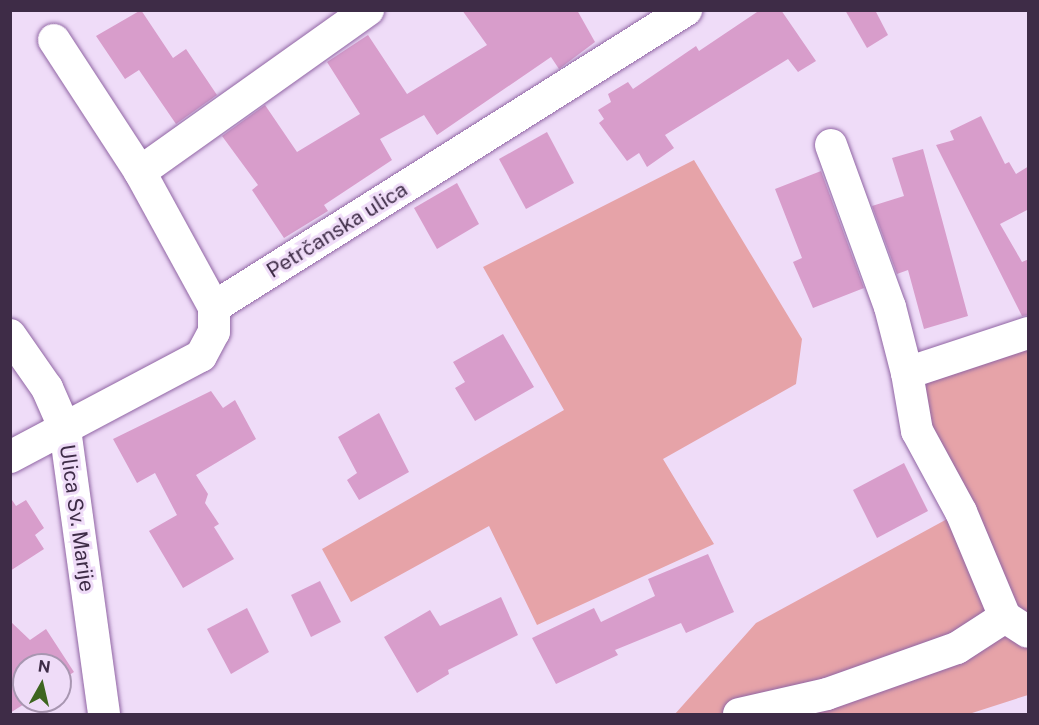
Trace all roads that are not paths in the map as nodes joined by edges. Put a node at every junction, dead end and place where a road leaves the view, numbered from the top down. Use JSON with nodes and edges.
{"nodes":[{"id":1,"x":368,"y":10,"type":"edge"},
{"id":2,"x":686,"y":10,"type":"edge"},
{"id":3,"x":54,"y":40,"type":"dead end"},
{"id":4,"x":831,"y":145,"type":"dead end"},
{"id":5,"x":140,"y":172,"type":"junction"},
{"id":6,"x":214,"y":308,"type":"junction"},
{"id":7,"x":1029,"y":333,"type":"edge"},
{"id":8,"x":10,"y":335,"type":"edge"},
{"id":9,"x":907,"y":373,"type":"junction"},
{"id":10,"x":65,"y":429,"type":"junction"},
{"id":11,"x":10,"y":457,"type":"edge"},
{"id":12,"x":1017,"y":624,"type":"edge"},
{"id":13,"x":104,"y":714,"type":"edge"},
{"id":14,"x":739,"y":714,"type":"edge"}],
"edges":[{"from":1,"to":5,"type":"street"},
{"from":2,"to":6,"type":"street","name":"Petrčanska ulica"},
{"from":3,"to":5,"type":"street"},
{"from":4,"to":9,"type":"street"},
{"from":5,"to":6,"type":"street"},
{"from":6,"to":10,"type":"street"},
{"from":7,"to":9,"type":"street"},
{"from":8,"to":10,"type":"street","name":"Ulica Sv. Marije"},
{"from":9,"to":12,"type":"street"},
{"from":10,"to":11,"type":"street"},
{"from":10,"to":13,"type":"street","name":"Ulica Sv. Marije"},
{"from":12,"to":14,"type":"street"}]}
